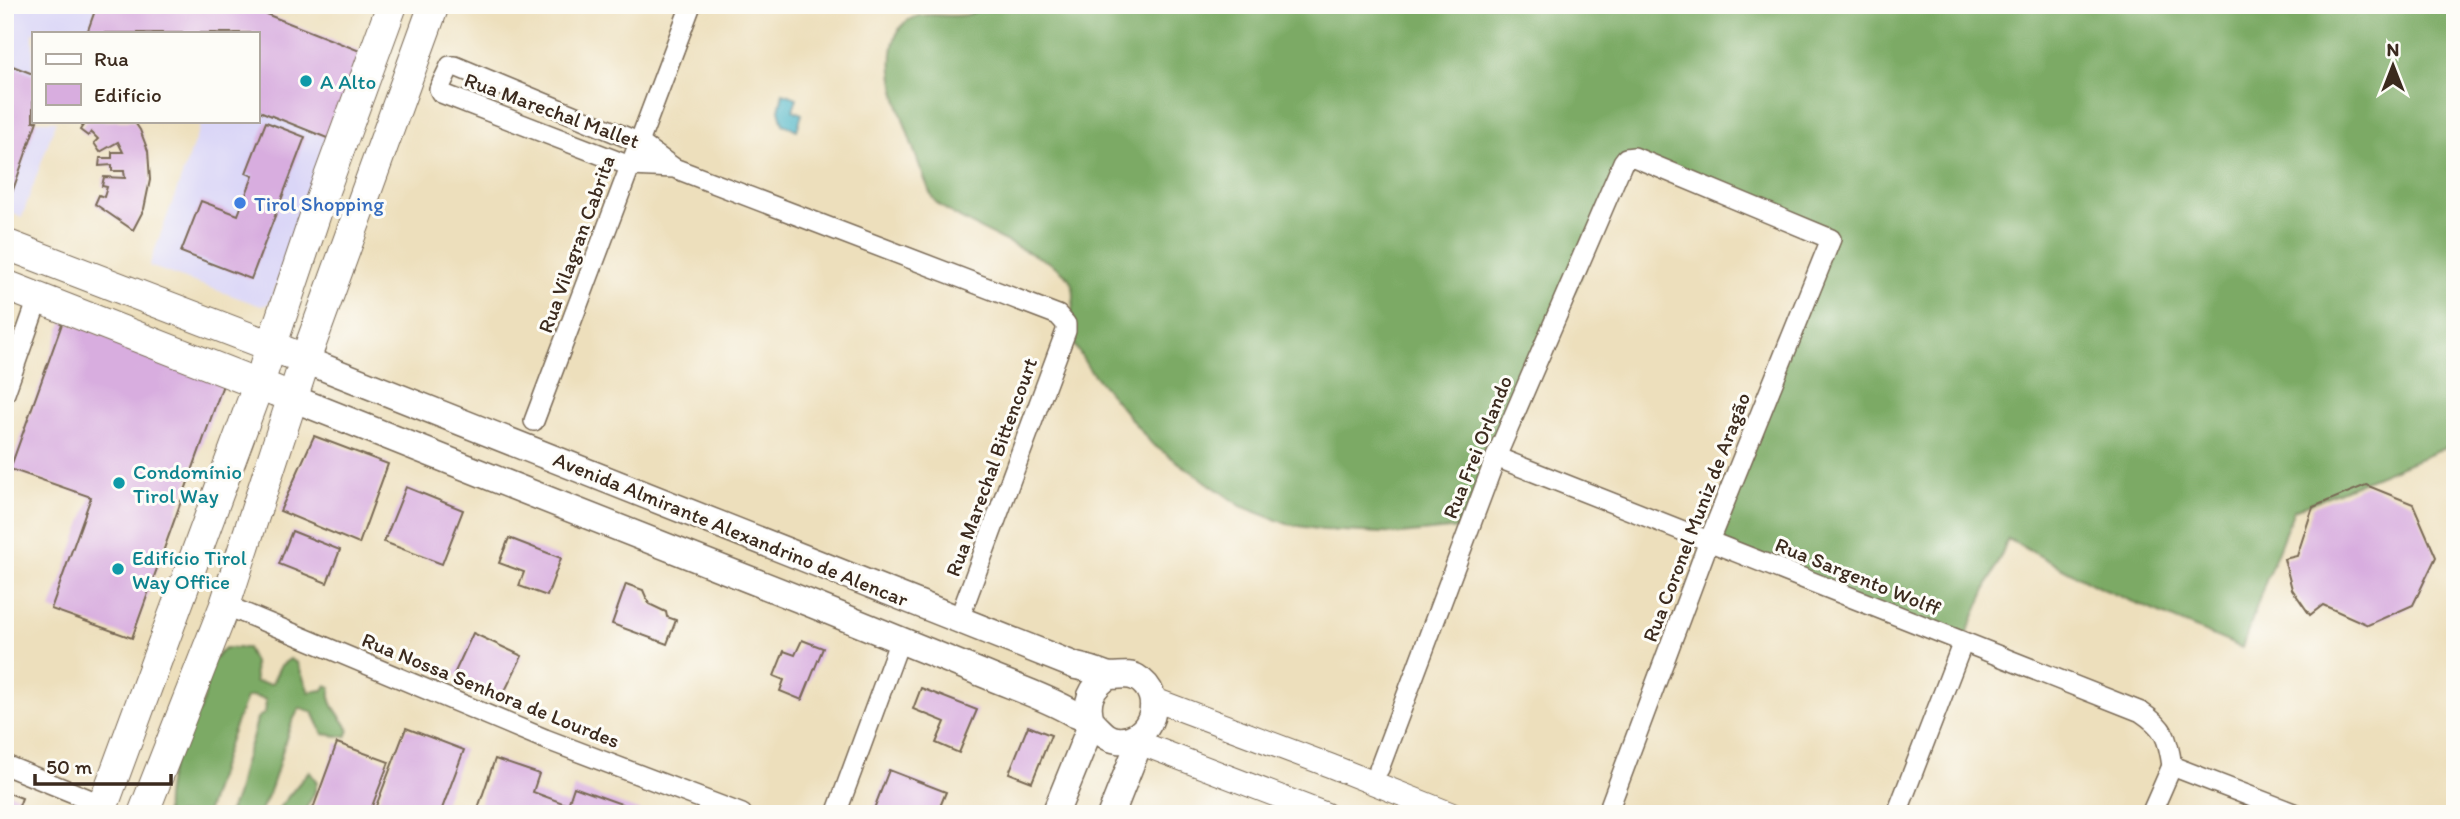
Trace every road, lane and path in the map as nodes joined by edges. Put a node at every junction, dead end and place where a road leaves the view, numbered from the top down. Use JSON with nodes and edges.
{"nodes":[{"id":1,"x":392,"y":5,"type":"edge"},
{"id":2,"x":434,"y":5,"type":"edge"},
{"id":3,"x":691,"y":5,"type":"edge"},
{"id":4,"x":638,"y":142,"type":"junction"},
{"id":5,"x":1636,"y":159,"type":"joint"},
{"id":6,"x":629,"y":166,"type":"junction"},
{"id":7,"x":674,"y":168,"type":"junction"},
{"id":8,"x":5,"y":244,"type":"edge"},
{"id":9,"x":5,"y":285,"type":"edge"},
{"id":10,"x":38,"y":299,"type":"junction"},
{"id":11,"x":1066,"y":331,"type":"joint"},
{"id":12,"x":272,"y":346,"type":"junction"},
{"id":13,"x":305,"y":360,"type":"junction"},
{"id":14,"x":259,"y":383,"type":"junction"},
{"id":15,"x":5,"y":393,"type":"edge"},
{"id":16,"x":292,"y":398,"type":"junction"},
{"id":17,"x":534,"y":421,"type":"dead end"},
{"id":18,"x":1496,"y":457,"type":"junction"},
{"id":19,"x":1709,"y":541,"type":"junction"},
{"id":20,"x":225,"y":605,"type":"junction"},
{"id":21,"x":959,"y":619,"type":"junction"},
{"id":22,"x":900,"y":640,"type":"junction"},
{"id":23,"x":1963,"y":642,"type":"junction"},
{"id":24,"x":1076,"y":666,"type":"junction"},
{"id":25,"x":1109,"y":676,"type":"junction"},
{"id":26,"x":1153,"y":699,"type":"junction"},
{"id":27,"x":1056,"y":705,"type":"junction"},
{"id":28,"x":1092,"y":723,"type":"junction"},
{"id":29,"x":1137,"y":736,"type":"junction"},
{"id":30,"x":1078,"y":755,"type":"junction"},
{"id":31,"x":5,"y":765,"type":"edge"},
{"id":32,"x":2172,"y":766,"type":"junction"},
{"id":33,"x":1379,"y":769,"type":"dead end"},
{"id":34,"x":101,"y":809,"type":"edge"},
{"id":35,"x":143,"y":814,"type":"edge"},
{"id":36,"x":742,"y":814,"type":"edge"},
{"id":37,"x":836,"y":814,"type":"edge"},
{"id":38,"x":1055,"y":814,"type":"edge"},
{"id":39,"x":1111,"y":814,"type":"edge"},
{"id":40,"x":1325,"y":814,"type":"edge"},
{"id":41,"x":1451,"y":814,"type":"edge"},
{"id":42,"x":1607,"y":814,"type":"edge"},
{"id":43,"x":1904,"y":814,"type":"edge"},
{"id":44,"x":2151,"y":814,"type":"edge"},
{"id":45,"x":2296,"y":814,"type":"edge"}],
"edges":[{"from":1,"to":12,"type":"main road"},
{"from":2,"to":13,"type":"main road"},
{"from":3,"to":4,"type":"street","name":"Rua Vilagran Cabrita"},
{"from":4,"to":6,"type":"street","name":"Rua Vilagran Cabrita"},
{"from":4,"to":6,"type":"street","name":"Rua Marechal Mallet"},
{"from":4,"to":7,"type":"street","name":"Rua Marechal Mallet"},
{"from":5,"to":18,"type":"street","name":"Rua Frei Orlando"},
{"from":5,"to":19,"type":"street","name":"Rua Coronel Muniz de Aragão"},
{"from":6,"to":7,"type":"street","name":"Rua Marechal Mallet"},
{"from":6,"to":17,"type":"street","name":"Rua Vilagran Cabrita"},
{"from":7,"to":11,"type":"street","name":"Rua Marechal Mallet"},
{"from":8,"to":12,"type":"main road","name":"Avenida Almirante Alexandrino de Alencar"},
{"from":9,"to":10,"type":"main road","name":"Avenida Almirante Alexandrino de Alencar"},
{"from":10,"to":14,"type":"main road","name":"Avenida Almirante Alexandrino de Alencar"},
{"from":10,"to":15,"type":"street"},
{"from":11,"to":21,"type":"street","name":"Rua Marechal Bittencourt"},
{"from":12,"to":13,"type":"main road","name":"Avenida Almirante Alexandrino de Alencar"},
{"from":12,"to":14,"type":"main road"},
{"from":13,"to":16,"type":"main road"},
{"from":13,"to":21,"type":"main road","name":"Avenida Almirante Alexandrino de Alencar"},
{"from":14,"to":16,"type":"main road","name":"Avenida Almirante Alexandrino de Alencar"},
{"from":14,"to":34,"type":"main road"},
{"from":16,"to":20,"type":"main road"},
{"from":16,"to":22,"type":"main road","name":"Avenida Almirante Alexandrino de Alencar"},
{"from":18,"to":19,"type":"street","name":"Rua Sargento Wolff"},
{"from":18,"to":33,"type":"street","name":"Rua Frei Orlando"},
{"from":19,"to":23,"type":"street","name":"Rua Sargento Wolff"},
{"from":19,"to":42,"type":"street","name":"Rua Coronel Muniz de Aragão"},
{"from":20,"to":35,"type":"main road"},
{"from":20,"to":36,"type":"street","name":"Rua Nossa Senhora de Lourdes"},
{"from":21,"to":24,"type":"main road","name":"Avenida Almirante Alexandrino de Alencar"},
{"from":22,"to":27,"type":"main road","name":"Avenida Almirante Alexandrino de Alencar"},
{"from":22,"to":37,"type":"street"},
{"from":23,"to":32,"type":"street","name":"Rua Sargento Wolff"},
{"from":23,"to":43,"type":"street"},
{"from":24,"to":25,"type":"main road","name":"Avenida Almirante Alexandrino de Alencar"},
{"from":24,"to":27,"type":"main road"},
{"from":25,"to":26,"type":"main road","name":"Avenida Almirante Alexandrino de Alencar"},
{"from":25,"to":28,"type":"main road"},
{"from":26,"to":29,"type":"main road"},
{"from":26,"to":41,"type":"street","name":"Avenida Almirante Alexandrino de Alencar"},
{"from":27,"to":28,"type":"main road","name":"Avenida Almirante Alexandrino de Alencar"},
{"from":27,"to":30,"type":"main road"},
{"from":28,"to":29,"type":"main road","name":"Avenida Almirante Alexandrino de Alencar"},
{"from":28,"to":30,"type":"main road"},
{"from":29,"to":39,"type":"main road"},
{"from":29,"to":40,"type":"street","name":"Avenida Almirante Alexandrino de Alencar"},
{"from":30,"to":38,"type":"main road"},
{"from":31,"to":34,"type":"street"},
{"from":32,"to":44,"type":"street"},
{"from":32,"to":45,"type":"street"}]}
